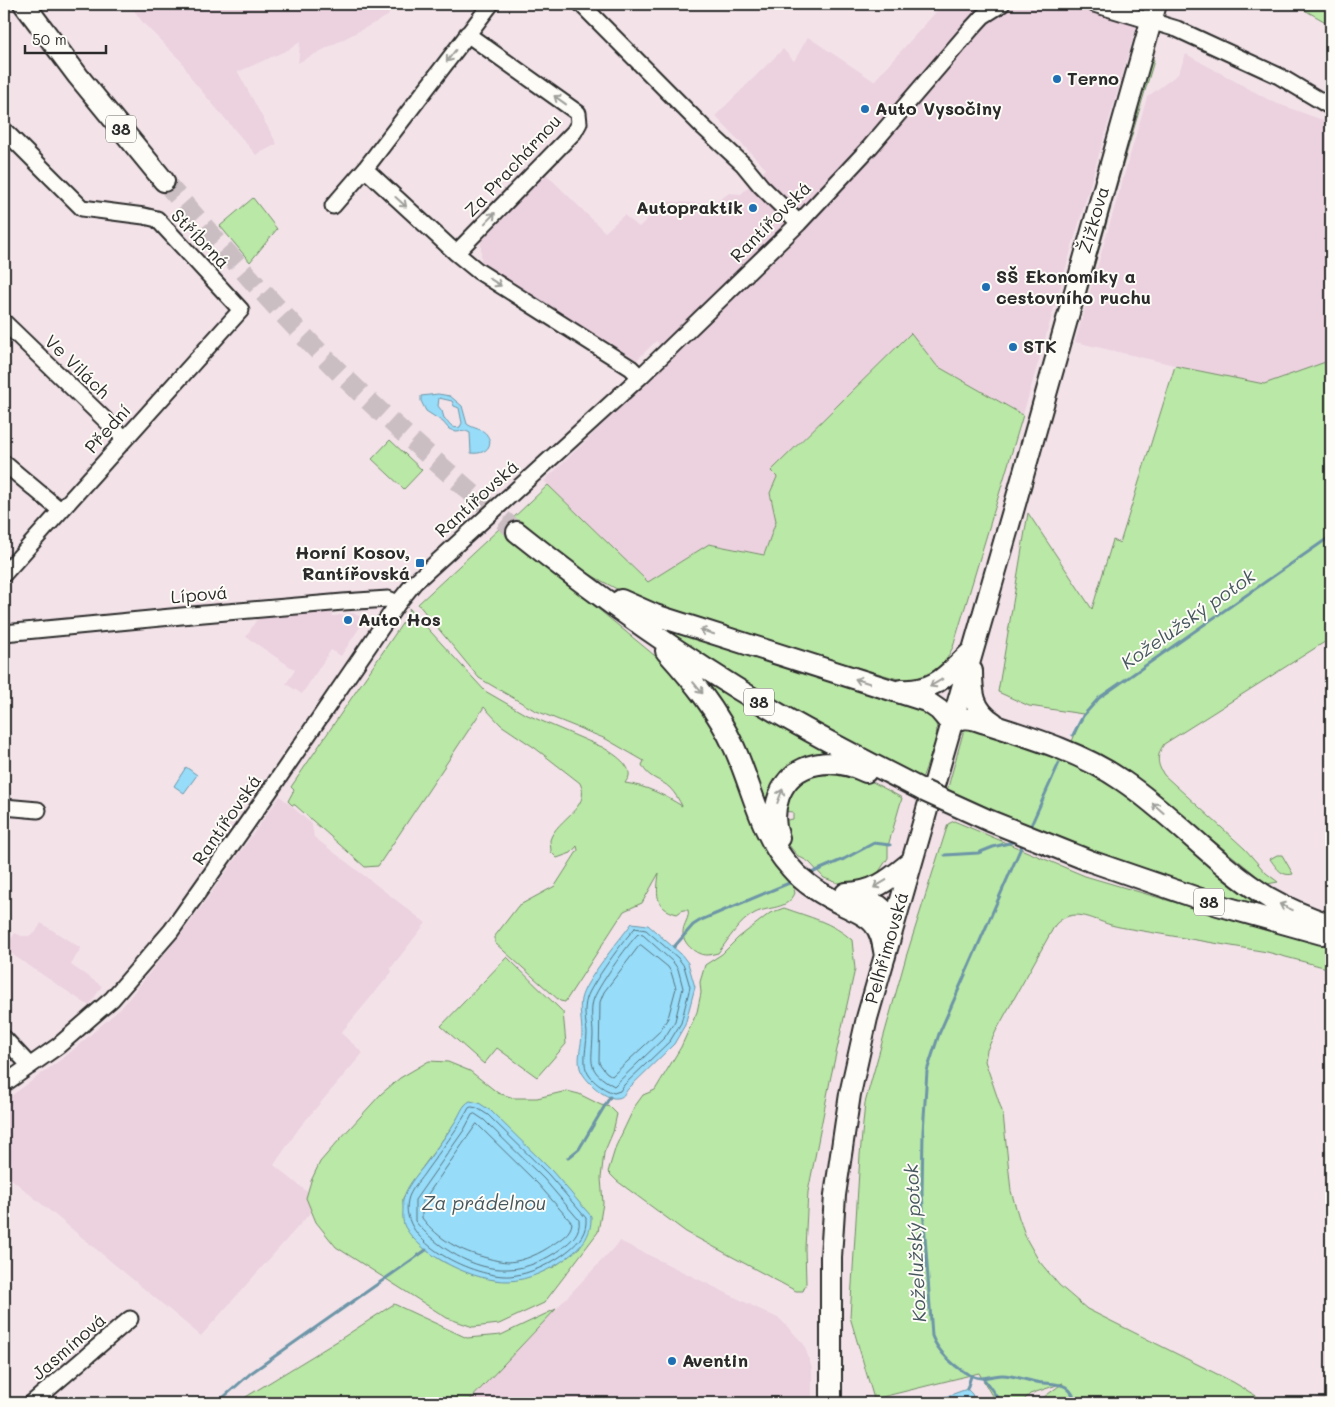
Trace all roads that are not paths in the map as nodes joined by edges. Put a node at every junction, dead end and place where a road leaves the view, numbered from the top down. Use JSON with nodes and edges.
{"nodes":[{"id":1,"x":24,"y":4,"type":"edge"},
{"id":2,"x":491,"y":4,"type":"edge"},
{"id":3,"x":581,"y":4,"type":"edge"},
{"id":4,"x":1002,"y":4,"type":"edge"},
{"id":5,"x":1094,"y":4,"type":"edge"},
{"id":6,"x":1153,"y":13,"type":"edge"},
{"id":7,"x":468,"y":34,"type":"junction"},
{"id":8,"x":1331,"y":107,"type":"edge"},
{"id":9,"x":4,"y":130,"type":"edge"},
{"id":10,"x":365,"y":169,"type":"junction"},
{"id":11,"x":164,"y":181,"type":"tunnel mouth"},
{"id":12,"x":333,"y":206,"type":"dead end"},
{"id":13,"x":799,"y":223,"type":"junction"},
{"id":14,"x":456,"y":253,"type":"junction"},
{"id":15,"x":241,"y":310,"type":"joint"},
{"id":16,"x":4,"y":322,"type":"edge"},
{"id":17,"x":640,"y":376,"type":"junction"},
{"id":18,"x":124,"y":438,"type":"junction"},
{"id":19,"x":4,"y":463,"type":"edge"},
{"id":20,"x":1015,"y":504,"type":"joint"},
{"id":21,"x":60,"y":510,"type":"junction"},
{"id":22,"x":517,"y":532,"type":"tunnel mouth"},
{"id":23,"x":561,"y":567,"type":"junction"},
{"id":24,"x":4,"y":574,"type":"edge"},
{"id":25,"x":398,"y":603,"type":"junction"},
{"id":26,"x":642,"y":626,"type":"junction"},
{"id":27,"x":4,"y":633,"type":"edge"},
{"id":28,"x":972,"y":651,"type":"junction"},
{"id":29,"x":889,"y":690,"type":"junction"},
{"id":30,"x":951,"y":724,"type":"junction"},
{"id":31,"x":1004,"y":729,"type":"junction"},
{"id":32,"x":881,"y":774,"type":"junction"},
{"id":33,"x":4,"y":808,"type":"edge"},
{"id":34,"x":38,"y":810,"type":"dead end"},
{"id":35,"x":912,"y":861,"type":"junction"},
{"id":36,"x":792,"y":864,"type":"junction"},
{"id":37,"x":809,"y":880,"type":"junction"},
{"id":38,"x":842,"y":893,"type":"junction"},
{"id":39,"x":871,"y":920,"type":"junction"},
{"id":40,"x":895,"y":920,"type":"junction"},
{"id":41,"x":1331,"y":925,"type":"edge"},
{"id":42,"x":1331,"y":936,"type":"edge"},
{"id":43,"x":885,"y":956,"type":"junction"},
{"id":44,"x":4,"y":1038,"type":"edge"},
{"id":45,"x":30,"y":1066,"type":"junction"},
{"id":46,"x":4,"y":1084,"type":"edge"},
{"id":47,"x":130,"y":1319,"type":"dead end"},
{"id":48,"x":32,"y":1403,"type":"edge"},
{"id":49,"x":831,"y":1403,"type":"edge"}],
"edges":[{"from":1,"to":11,"type":"main road","number":"38"},
{"from":2,"to":7,"type":"street"},
{"from":3,"to":13,"type":"street"},
{"from":4,"to":13,"type":"street","name":"Rantířovská"},
{"from":5,"to":6,"type":"street"},
{"from":6,"to":8,"type":"street"},
{"from":6,"to":20,"type":"main road","name":"Žižkova"},
{"from":7,"to":10,"type":"street","one_way":true},
{"from":14,"to":7,"type":"street","name":"Za Prachárnou","one_way":true},
{"from":9,"to":15,"type":"street","name":"Stříbrná"},
{"from":10,"to":12,"type":"street"},
{"from":10,"to":14,"type":"street","one_way":true},
{"from":13,"to":17,"type":"street","name":"Rantířovská"},
{"from":14,"to":17,"type":"street","one_way":true},
{"from":15,"to":18,"type":"street","name":"Přední"},
{"from":16,"to":18,"type":"street","name":"Ve Vilách"},
{"from":17,"to":25,"type":"street","name":"Rantířovská"},
{"from":18,"to":21,"type":"street","name":"Přední"},
{"from":19,"to":21,"type":"street"},
{"from":20,"to":28,"type":"main road","name":"Pelhřimovská"},
{"from":21,"to":24,"type":"street","name":"Přední"},
{"from":22,"to":23,"type":"main road","number":"38"},
{"from":23,"to":26,"type":"main road","number":"38"},
{"from":29,"to":23,"type":"main road","one_way":true},
{"from":25,"to":27,"type":"street","name":"Lípová"},
{"from":25,"to":45,"type":"street","name":"Rantířovská"},
{"from":26,"to":32,"type":"main road","number":"38"},
{"from":26,"to":36,"type":"main road","one_way":true},
{"from":28,"to":29,"type":"main road","one_way":true},
{"from":28,"to":30,"type":"main road","name":"Pelhřimovská"},
{"from":28,"to":31,"type":"main road"},
{"from":29,"to":30,"type":"main road"},
{"from":30,"to":31,"type":"main road"},
{"from":30,"to":35,"type":"main road","name":"Pelhřimovská"},
{"from":41,"to":31,"type":"main road","one_way":true},
{"from":36,"to":32,"type":"main road","one_way":true},
{"from":32,"to":42,"type":"main road","number":"38","bridge":true},
{"from":33,"to":34,"type":"street"},
{"from":35,"to":38,"type":"main road","one_way":true},
{"from":35,"to":40,"type":"main road","name":"Pelhřimovská"},
{"from":36,"to":37,"type":"main road"},
{"from":37,"to":38,"type":"main road"},
{"from":37,"to":39,"type":"main road"},
{"from":38,"to":40,"type":"main road"},
{"from":39,"to":40,"type":"main road"},
{"from":39,"to":43,"type":"main road"},
{"from":40,"to":43,"type":"main road","name":"Pelhřimovská"},
{"from":43,"to":49,"type":"main road","name":"Pelhřimovská"},
{"from":44,"to":45,"type":"street"},
{"from":45,"to":46,"type":"street","name":"Rantířovská"},
{"from":47,"to":48,"type":"street","name":"Jasmínová"}]}
